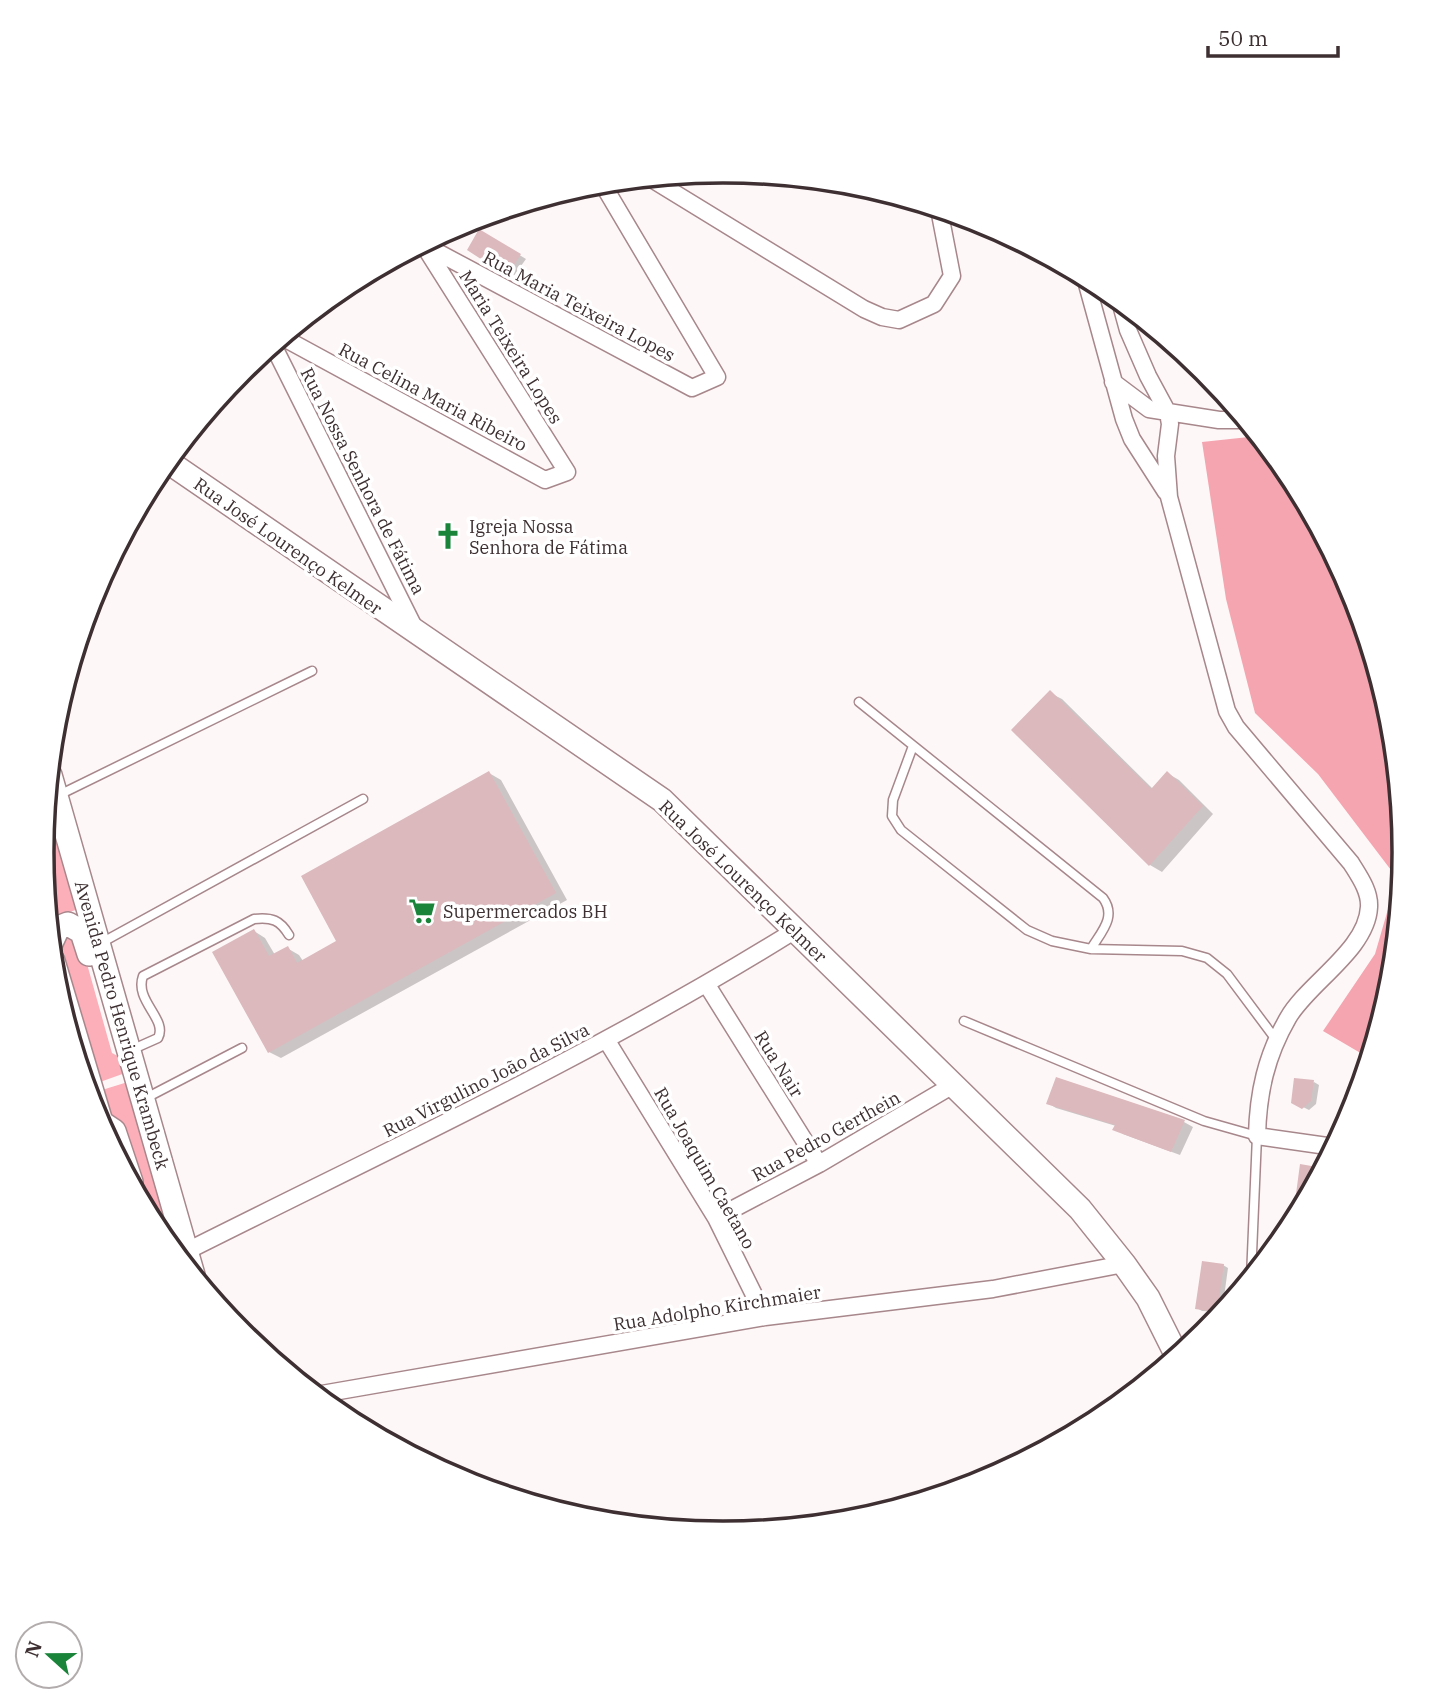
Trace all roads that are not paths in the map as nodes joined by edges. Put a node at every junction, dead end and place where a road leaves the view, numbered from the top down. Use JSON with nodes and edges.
{"nodes":[{"id":1,"x":664,"y":186,"type":"edge"},
{"id":2,"x":608,"y":194,"type":"edge"},
{"id":3,"x":941,"y":220,"type":"edge"},
{"id":4,"x":433,"y":249,"type":"edge"},
{"id":5,"x":429,"y":251,"type":"edge"},
{"id":6,"x":1089,"y":292,"type":"edge"},
{"id":7,"x":1125,"y":317,"type":"edge"},
{"id":8,"x":291,"y":342,"type":"edge"},
{"id":9,"x":277,"y":353,"type":"edge"},
{"id":10,"x":1113,"y":382,"type":"junction"},
{"id":11,"x":1168,"y":413,"type":"junction"},
{"id":12,"x":1233,"y":420,"type":"edge"},
{"id":13,"x":176,"y":467,"type":"edge"},
{"id":14,"x":567,"y":472,"type":"joint"},
{"id":15,"x":1169,"y":497,"type":"junction"},
{"id":16,"x":418,"y":635,"type":"junction"},
{"id":17,"x":312,"y":671,"type":"dead end"},
{"id":18,"x":859,"y":702,"type":"dead end"},
{"id":19,"x":913,"y":746,"type":"junction"},
{"id":20,"x":58,"y":784,"type":"edge"},
{"id":21,"x":57,"y":799,"type":"edge"},
{"id":22,"x":363,"y":799,"type":"dead end"},
{"id":23,"x":59,"y":928,"type":"edge"},
{"id":24,"x":794,"y":931,"type":"junction"},
{"id":25,"x":289,"y":935,"type":"dead end"},
{"id":26,"x":99,"y":944,"type":"junction"},
{"id":27,"x":1091,"y":949,"type":"junction"},
{"id":28,"x":707,"y":985,"type":"junction"},
{"id":29,"x":964,"y":1021,"type":"dead end"},
{"id":30,"x":607,"y":1041,"type":"junction"},
{"id":31,"x":1277,"y":1041,"type":"junction"},
{"id":32,"x":242,"y":1048,"type":"dead end"},
{"id":33,"x":129,"y":1051,"type":"junction"},
{"id":34,"x":953,"y":1084,"type":"junction"},
{"id":35,"x":143,"y":1099,"type":"junction"},
{"id":36,"x":1257,"y":1136,"type":"junction"},
{"id":37,"x":1324,"y":1146,"type":"edge"},
{"id":38,"x":819,"y":1164,"type":"junction"},
{"id":39,"x":716,"y":1218,"type":"junction"},
{"id":40,"x":179,"y":1241,"type":"edge"},
{"id":41,"x":186,"y":1250,"type":"edge"},
{"id":42,"x":1252,"y":1262,"type":"edge"},
{"id":43,"x":1126,"y":1267,"type":"junction"},
{"id":44,"x":765,"y":1317,"type":"junction"},
{"id":45,"x":1172,"y":1347,"type":"edge"},
{"id":46,"x":1162,"y":1357,"type":"edge"},
{"id":47,"x":330,"y":1393,"type":"edge"}],
"edges":[{"from":1,"to":3,"type":"street"},
{"from":2,"to":4,"type":"street","name":"Rua Maria Teixeira Lopes"},
{"from":5,"to":14,"type":"street","name":"Maria Teixeira Lopes"},
{"from":6,"to":10,"type":"street"},
{"from":7,"to":11,"type":"street"},
{"from":8,"to":14,"type":"street","name":"Rua Celina Maria Ribeiro"},
{"from":9,"to":16,"type":"street","name":"Rua Nossa Senhora de Fátima"},
{"from":10,"to":11,"type":"street"},
{"from":10,"to":15,"type":"street"},
{"from":11,"to":12,"type":"street"},
{"from":11,"to":15,"type":"street"},
{"from":13,"to":16,"type":"main road","name":"Rua José Lourenço Kelmer"},
{"from":15,"to":31,"type":"street"},
{"from":16,"to":24,"type":"main road","name":"Rua José Lourenço Kelmer"},
{"from":17,"to":20,"type":"lane"},
{"from":18,"to":19,"type":"lane"},
{"from":19,"to":27,"type":"lane"},
{"from":19,"to":27,"type":"lane"},
{"from":21,"to":26,"type":"main road","name":"Avenida Pedro Henrique Krambeck"},
{"from":22,"to":26,"type":"lane"},
{"from":23,"to":33,"type":"main road"},
{"from":24,"to":28,"type":"street","name":"Rua Virgulino João da Silva"},
{"from":24,"to":34,"type":"main road","name":"Rua José Lourenço Kelmer"},
{"from":25,"to":33,"type":"lane"},
{"from":26,"to":33,"type":"main road","name":"Avenida Pedro Henrique Krambeck"},
{"from":27,"to":31,"type":"lane"},
{"from":28,"to":30,"type":"street","name":"Rua Virgulino João da Silva"},
{"from":28,"to":38,"type":"street","name":"Rua Nair"},
{"from":29,"to":36,"type":"lane"},
{"from":30,"to":39,"type":"street","name":"Rua Joaquim Caetano"},
{"from":30,"to":41,"type":"street","name":"Rua Virgulino João da Silva"},
{"from":31,"to":36,"type":"street"},
{"from":32,"to":35,"type":"lane"},
{"from":33,"to":35,"type":"main road","name":"Avenida Pedro Henrique Krambeck"},
{"from":34,"to":38,"type":"street","name":"Rua Pedro Gerthein"},
{"from":34,"to":43,"type":"main road","name":"Rua José Lourenço Kelmer"},
{"from":35,"to":40,"type":"main road","name":"Avenida Pedro Henrique Krambeck"},
{"from":36,"to":37,"type":"street"},
{"from":36,"to":42,"type":"lane"},
{"from":38,"to":39,"type":"street","name":"Rua Pedro Gerthein"},
{"from":39,"to":44,"type":"street","name":"Rua Joaquim Caetano"},
{"from":43,"to":44,"type":"street","name":"Rua Adolpho Kirchmaier"},
{"from":43,"to":45,"type":"main road","name":"Rua José Lourenço Kelmer"},
{"from":43,"to":46,"type":"main road","name":"Rua José Lourenço Kelmer"},
{"from":44,"to":47,"type":"street","name":"Rua Adolpho Kirchmaier"}]}
